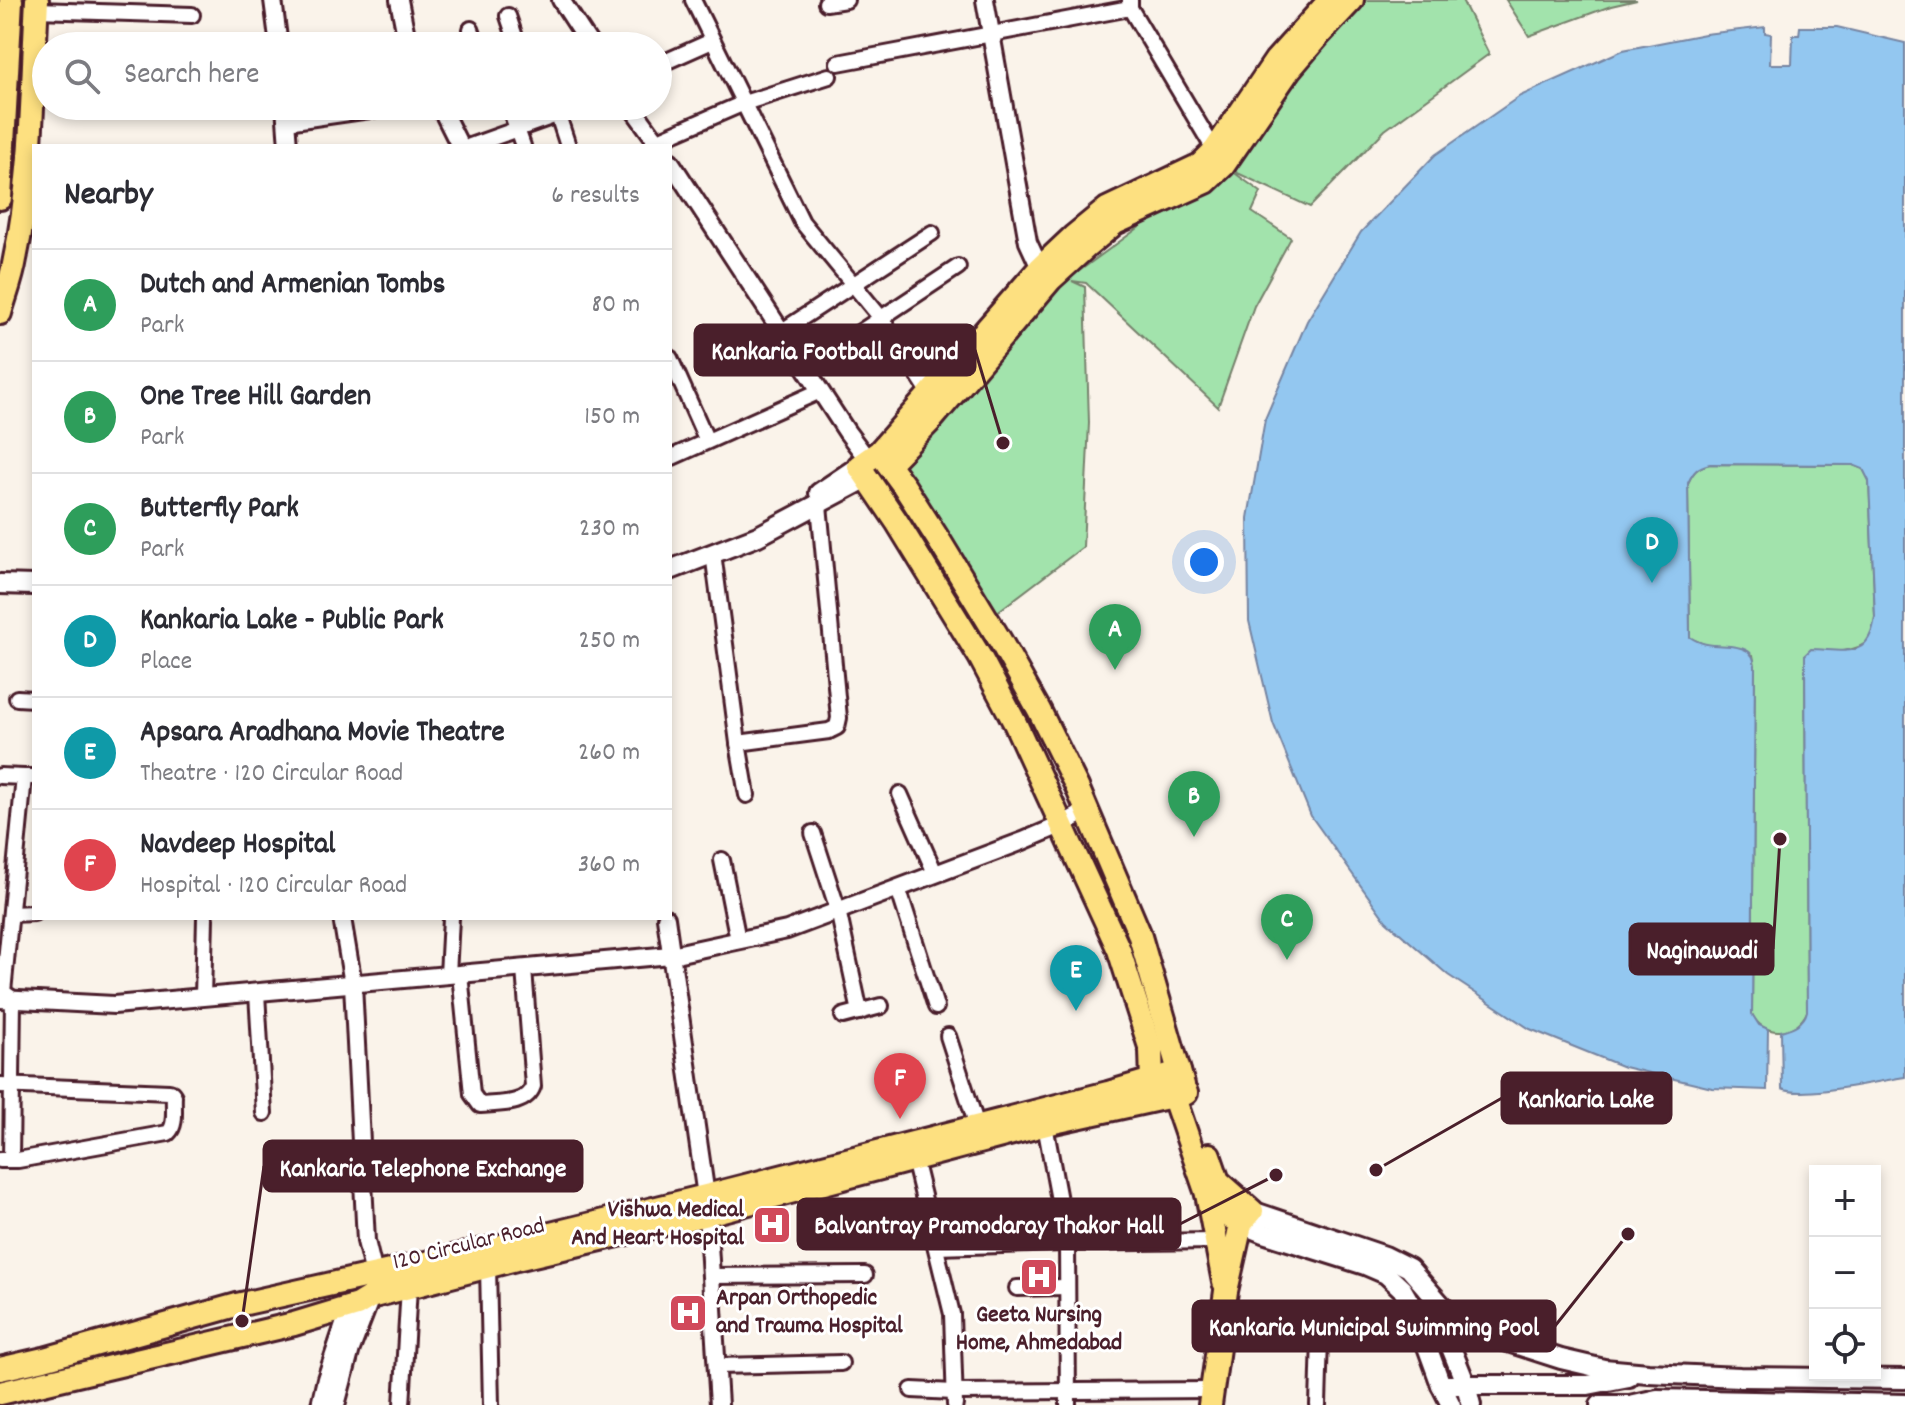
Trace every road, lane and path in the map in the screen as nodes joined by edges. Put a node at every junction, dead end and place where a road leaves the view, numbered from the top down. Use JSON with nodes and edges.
{"nodes":[{"id":1,"x":11,"y":0,"type":"edge"},
{"id":2,"x":273,"y":0,"type":"edge"},
{"id":3,"x":399,"y":0,"type":"edge"},
{"id":4,"x":561,"y":0,"type":"edge"},
{"id":5,"x":693,"y":0,"type":"edge"},
{"id":6,"x":846,"y":0,"type":"edge"},
{"id":7,"x":985,"y":0,"type":"edge"},
{"id":8,"x":1330,"y":0,"type":"edge"},
{"id":9,"x":1352,"y":0,"type":"edge"},
{"id":10,"x":826,"y":3,"type":"dead end"},
{"id":11,"x":1130,"y":4,"type":"edge"},
{"id":12,"x":37,"y":5,"type":"edge"},
{"id":13,"x":192,"y":15,"type":"dead end"},
{"id":14,"x":508,"y":16,"type":"dead end"},
{"id":15,"x":471,"y":29,"type":"dead end"},
{"id":16,"x":39,"y":32,"type":"edge"},
{"id":17,"x":277,"y":32,"type":"edge"},
{"id":18,"x":405,"y":32,"type":"edge"},
{"id":19,"x":472,"y":32,"type":"edge"},
{"id":20,"x":513,"y":32,"type":"edge"},
{"id":21,"x":582,"y":32,"type":"edge"},
{"id":22,"x":992,"y":34,"type":"junction"},
{"id":23,"x":712,"y":41,"type":"junction"},
{"id":24,"x":672,"y":59,"type":"edge"},
{"id":25,"x":838,"y":63,"type":"dead end"},
{"id":26,"x":829,"y":76,"type":"dead end"},
{"id":27,"x":744,"y":103,"type":"junction"},
{"id":28,"x":35,"y":120,"type":"edge"},
{"id":29,"x":286,"y":120,"type":"edge"},
{"id":30,"x":447,"y":120,"type":"edge"},
{"id":31,"x":514,"y":120,"type":"edge"},
{"id":32,"x":536,"y":120,"type":"edge"},
{"id":33,"x":559,"y":120,"type":"edge"},
{"id":34,"x":641,"y":120,"type":"edge"},
{"id":35,"x":517,"y":129,"type":"junction"},
{"id":36,"x":288,"y":144,"type":"edge"},
{"id":37,"x":459,"y":144,"type":"edge"},
{"id":38,"x":476,"y":144,"type":"edge"},
{"id":39,"x":522,"y":144,"type":"edge"},
{"id":40,"x":567,"y":144,"type":"edge"},
{"id":41,"x":658,"y":144,"type":"edge"},
{"id":42,"x":2,"y":149,"type":"edge"},
{"id":43,"x":28,"y":150,"type":"junction"},
{"id":44,"x":1219,"y":158,"type":"junction"},
{"id":45,"x":672,"y":164,"type":"edge"},
{"id":46,"x":0,"y":198,"type":"edge"},
{"id":47,"x":932,"y":233,"type":"dead end"},
{"id":48,"x":958,"y":267,"type":"dead end"},
{"id":49,"x":1045,"y":274,"type":"junction"},
{"id":50,"x":853,"y":285,"type":"junction"},
{"id":51,"x":0,"y":313,"type":"edge"},
{"id":52,"x":881,"y":318,"type":"junction"},
{"id":53,"x":782,"y":331,"type":"junction"},
{"id":54,"x":672,"y":362,"type":"edge"},
{"id":55,"x":806,"y":368,"type":"junction"},
{"id":56,"x":820,"y":391,"type":"junction"},
{"id":57,"x":931,"y":395,"type":"junction"},
{"id":58,"x":707,"y":441,"type":"junction"},
{"id":59,"x":672,"y":457,"type":"edge"},
{"id":60,"x":873,"y":464,"type":"junction"},
{"id":61,"x":819,"y":505,"type":"junction"},
{"id":62,"x":713,"y":553,"type":"junction"},
{"id":63,"x":672,"y":557,"type":"edge"},
{"id":64,"x":672,"y":569,"type":"edge"},
{"id":65,"x":0,"y":584,"type":"edge"},
{"id":66,"x":32,"y":585,"type":"edge"},
{"id":67,"x":0,"y":596,"type":"edge"},
{"id":68,"x":32,"y":596,"type":"edge"},
{"id":69,"x":17,"y":698,"type":"dead end"},
{"id":70,"x":32,"y":699,"type":"edge"},
{"id":71,"x":738,"y":743,"type":"junction"},
{"id":72,"x":0,"y":776,"type":"edge"},
{"id":73,"x":29,"y":777,"type":"edge"},
{"id":74,"x":900,"y":794,"type":"dead end"},
{"id":75,"x":747,"y":795,"type":"dead end"},
{"id":76,"x":1087,"y":811,"type":"junction"},
{"id":77,"x":1063,"y":824,"type":"junction"},
{"id":78,"x":813,"y":833,"type":"dead end"},
{"id":79,"x":722,"y":860,"type":"dead end"},
{"id":80,"x":935,"y":873,"type":"junction"},
{"id":81,"x":898,"y":888,"type":"junction"},
{"id":82,"x":838,"y":910,"type":"junction"},
{"id":83,"x":32,"y":913,"type":"edge"},
{"id":84,"x":11,"y":914,"type":"junction"},
{"id":85,"x":205,"y":920,"type":"edge"},
{"id":86,"x":342,"y":920,"type":"edge"},
{"id":87,"x":451,"y":920,"type":"edge"},
{"id":88,"x":666,"y":920,"type":"edge"},
{"id":89,"x":738,"y":940,"type":"junction"},
{"id":90,"x":671,"y":955,"type":"junction"},
{"id":91,"x":524,"y":969,"type":"junction"},
{"id":92,"x":454,"y":975,"type":"junction"},
{"id":93,"x":353,"y":984,"type":"junction"},
{"id":94,"x":257,"y":993,"type":"junction"},
{"id":95,"x":203,"y":997,"type":"junction"},
{"id":96,"x":6,"y":999,"type":"edge"},
{"id":97,"x":881,"y":1006,"type":"dead end"},
{"id":98,"x":936,"y":1007,"type":"dead end"},
{"id":99,"x":860,"y":1012,"type":"junction"},
{"id":100,"x":843,"y":1016,"type":"dead end"},
{"id":101,"x":948,"y":1036,"type":"dead end"},
{"id":102,"x":1152,"y":1081,"type":"junction"},
{"id":103,"x":6,"y":1086,"type":"edge"},
{"id":104,"x":1180,"y":1087,"type":"junction"},
{"id":105,"x":264,"y":1113,"type":"dead end"},
{"id":106,"x":1045,"y":1125,"type":"junction"},
{"id":107,"x":977,"y":1126,"type":"junction"},
{"id":108,"x":914,"y":1159,"type":"junction"},
{"id":109,"x":6,"y":1160,"type":"edge"},
{"id":110,"x":1207,"y":1194,"type":"junction"},
{"id":111,"x":706,"y":1205,"type":"junction"},
{"id":112,"x":1246,"y":1218,"type":"junction"},
{"id":113,"x":1216,"y":1241,"type":"junction"},
{"id":114,"x":1067,"y":1243,"type":"junction"},
{"id":115,"x":936,"y":1247,"type":"junction"},
{"id":116,"x":488,"y":1267,"type":"junction"},
{"id":117,"x":865,"y":1275,"type":"dead end"},
{"id":118,"x":365,"y":1276,"type":"junction"},
{"id":119,"x":711,"y":1276,"type":"junction"},
{"id":120,"x":409,"y":1287,"type":"junction"},
{"id":121,"x":1067,"y":1287,"type":"junction"},
{"id":122,"x":1017,"y":1288,"type":"dead end"},
{"id":123,"x":1226,"y":1291,"type":"junction"},
{"id":124,"x":1430,"y":1294,"type":"junction"},
{"id":125,"x":360,"y":1302,"type":"junction"},
{"id":126,"x":1421,"y":1330,"type":"junction"},
{"id":127,"x":1320,"y":1337,"type":"junction"},
{"id":128,"x":1219,"y":1338,"type":"junction"},
{"id":129,"x":841,"y":1363,"type":"dead end"},
{"id":130,"x":1,"y":1365,"type":"edge"},
{"id":131,"x":717,"y":1366,"type":"junction"},
{"id":132,"x":1657,"y":1374,"type":"junction"},
{"id":133,"x":1905,"y":1379,"type":"edge"},
{"id":134,"x":1441,"y":1385,"type":"junction"},
{"id":135,"x":1466,"y":1385,"type":"junction"},
{"id":136,"x":912,"y":1390,"type":"dead end"},
{"id":137,"x":12,"y":1396,"type":"edge"},
{"id":138,"x":955,"y":1398,"type":"edge"},
{"id":139,"x":1068,"y":1398,"type":"edge"},
{"id":140,"x":1211,"y":1398,"type":"edge"},
{"id":141,"x":1666,"y":1400,"type":"junction"},
{"id":142,"x":1905,"y":1404,"type":"edge"},
{"id":143,"x":321,"y":1405,"type":"edge"},
{"id":144,"x":335,"y":1405,"type":"edge"},
{"id":145,"x":402,"y":1405,"type":"edge"},
{"id":146,"x":491,"y":1405,"type":"edge"},
{"id":147,"x":719,"y":1405,"type":"edge"},
{"id":148,"x":1318,"y":1405,"type":"edge"},
{"id":149,"x":1451,"y":1405,"type":"edge"},
{"id":150,"x":1471,"y":1405,"type":"edge"},
{"id":151,"x":1600,"y":1405,"type":"edge"}],
"edges":[{"from":1,"to":42,"type":"main road"},
{"from":2,"to":17,"type":"street"},
{"from":3,"to":18,"type":"street"},
{"from":4,"to":21,"type":"street"},
{"from":5,"to":23,"type":"street"},
{"from":6,"to":10,"type":"street"},
{"from":7,"to":22,"type":"street"},
{"from":8,"to":44,"type":"main road"},
{"from":9,"to":44,"type":"main road"},
{"from":11,"to":22,"type":"street"},
{"from":11,"to":44,"type":"street"},
{"from":12,"to":13,"type":"street"},
{"from":12,"to":16,"type":"main road"},
{"from":14,"to":20,"type":"street"},
{"from":15,"to":19,"type":"street"},
{"from":22,"to":25,"type":"street"},
{"from":22,"to":49,"type":"street"},
{"from":23,"to":24,"type":"street"},
{"from":23,"to":27,"type":"street"},
{"from":26,"to":27,"type":"street"},
{"from":27,"to":41,"type":"street"},
{"from":27,"to":50,"type":"street"},
{"from":28,"to":43,"type":"main road"},
{"from":29,"to":36,"type":"street"},
{"from":30,"to":37,"type":"street"},
{"from":31,"to":35,"type":"street"},
{"from":32,"to":35,"type":"street"},
{"from":33,"to":40,"type":"street"},
{"from":34,"to":41,"type":"street"},
{"from":35,"to":38,"type":"street"},
{"from":35,"to":39,"type":"street"},
{"from":42,"to":43,"type":"street"},
{"from":42,"to":46,"type":"main road"},
{"from":43,"to":51,"type":"main road"},
{"from":44,"to":49,"type":"main road"},
{"from":45,"to":53,"type":"street"},
{"from":47,"to":50,"type":"street"},
{"from":48,"to":52,"type":"street"},
{"from":49,"to":57,"type":"main road"},
{"from":49,"to":60,"type":"main road"},
{"from":50,"to":52,"type":"street"},
{"from":50,"to":53,"type":"street"},
{"from":52,"to":55,"type":"street"},
{"from":52,"to":57,"type":"street"},
{"from":53,"to":55,"type":"street"},
{"from":54,"to":58,"type":"street"},
{"from":55,"to":56,"type":"street"},
{"from":56,"to":58,"type":"street"},
{"from":56,"to":60,"type":"street"},
{"from":57,"to":60,"type":"main road"},
{"from":58,"to":59,"type":"street"},
{"from":60,"to":61,"type":"main road"},
{"from":60,"to":63,"type":"main road"},
{"from":60,"to":76,"type":"main road"},
{"from":60,"to":77,"type":"main road"},
{"from":61,"to":62,"type":"main road"},
{"from":61,"to":71,"type":"street"},
{"from":62,"to":64,"type":"main road"},
{"from":62,"to":71,"type":"street"},
{"from":65,"to":66,"type":"main road"},
{"from":67,"to":68,"type":"main road"},
{"from":69,"to":70,"type":"street"},
{"from":71,"to":75,"type":"street"},
{"from":72,"to":73,"type":"street"},
{"from":73,"to":84,"type":"street"},
{"from":74,"to":80,"type":"street"},
{"from":76,"to":77,"type":"street"},
{"from":76,"to":104,"type":"main road"},
{"from":77,"to":80,"type":"street"},
{"from":77,"to":102,"type":"main road"},
{"from":78,"to":82,"type":"street"},
{"from":79,"to":89,"type":"street"},
{"from":80,"to":81,"type":"street"},
{"from":81,"to":82,"type":"street"},
{"from":81,"to":98,"type":"street"},
{"from":82,"to":89,"type":"street"},
{"from":82,"to":99,"type":"street"},
{"from":83,"to":84,"type":"street"},
{"from":84,"to":96,"type":"street"},
{"from":85,"to":95,"type":"street"},
{"from":86,"to":93,"type":"street"},
{"from":87,"to":92,"type":"street"},
{"from":88,"to":90,"type":"street"},
{"from":89,"to":90,"type":"street"},
{"from":90,"to":91,"type":"street"},
{"from":90,"to":111,"type":"street"},
{"from":91,"to":92,"type":"street"},
{"from":91,"to":92,"type":"street"},
{"from":92,"to":93,"type":"street"},
{"from":93,"to":94,"type":"street"},
{"from":93,"to":118,"type":"street"},
{"from":94,"to":95,"type":"street"},
{"from":94,"to":105,"type":"street"},
{"from":95,"to":96,"type":"street"},
{"from":96,"to":103,"type":"street"},
{"from":97,"to":99,"type":"street"},
{"from":99,"to":100,"type":"street"},
{"from":101,"to":107,"type":"street"},
{"from":102,"to":104,"type":"main road"},
{"from":102,"to":107,"type":"main road","name":"120 Circular Road"},
{"from":103,"to":109,"type":"street"},
{"from":103,"to":109,"type":"street"},
{"from":104,"to":106,"type":"main road","name":"120 Circular Road"},
{"from":104,"to":110,"type":"main road"},
{"from":104,"to":112,"type":"main road"},
{"from":106,"to":108,"type":"main road","name":"120 Circular Road"},
{"from":106,"to":114,"type":"street"},
{"from":107,"to":111,"type":"main road","name":"120 Circular Road"},
{"from":108,"to":111,"type":"main road","name":"120 Circular Road"},
{"from":108,"to":115,"type":"street"},
{"from":110,"to":112,"type":"main road"},
{"from":110,"to":113,"type":"main road"},
{"from":111,"to":116,"type":"main road","name":"120 Circular Road"},
{"from":111,"to":118,"type":"main road","name":"120 Circular Road"},
{"from":111,"to":119,"type":"street"},
{"from":112,"to":123,"type":"main road"},
{"from":112,"to":124,"type":"main road"},
{"from":112,"to":126,"type":"main road"},
{"from":113,"to":114,"type":"street"},
{"from":113,"to":123,"type":"main road"},
{"from":114,"to":115,"type":"street"},
{"from":114,"to":121,"type":"street"},
{"from":115,"to":138,"type":"street"},
{"from":116,"to":120,"type":"main road","name":"120 Circular Road"},
{"from":116,"to":146,"type":"street"},
{"from":117,"to":119,"type":"street"},
{"from":118,"to":125,"type":"main road"},
{"from":118,"to":130,"type":"main road","name":"120 Circular Road"},
{"from":119,"to":131,"type":"street"},
{"from":120,"to":125,"type":"main road","name":"120 Circular Road"},
{"from":120,"to":145,"type":"street"},
{"from":121,"to":122,"type":"street"},
{"from":121,"to":139,"type":"street"},
{"from":123,"to":128,"type":"main road"},
{"from":124,"to":132,"type":"main road"},
{"from":124,"to":135,"type":"main road"},
{"from":125,"to":137,"type":"main road","name":"120 Circular Road"},
{"from":125,"to":143,"type":"main road"},
{"from":125,"to":144,"type":"main road"},
{"from":126,"to":127,"type":"street"},
{"from":126,"to":134,"type":"main road"},
{"from":127,"to":128,"type":"street"},
{"from":127,"to":148,"type":"street"},
{"from":128,"to":140,"type":"main road"},
{"from":129,"to":131,"type":"street"},
{"from":131,"to":147,"type":"street"},
{"from":132,"to":133,"type":"main road"},
{"from":132,"to":135,"type":"main road"},
{"from":132,"to":141,"type":"main road"},
{"from":134,"to":135,"type":"main road"},
{"from":134,"to":149,"type":"main road"},
{"from":135,"to":150,"type":"main road"},
{"from":136,"to":138,"type":"street"},
{"from":138,"to":139,"type":"street"},
{"from":139,"to":140,"type":"street"},
{"from":141,"to":142,"type":"main road"},
{"from":141,"to":151,"type":"main road"}]}
